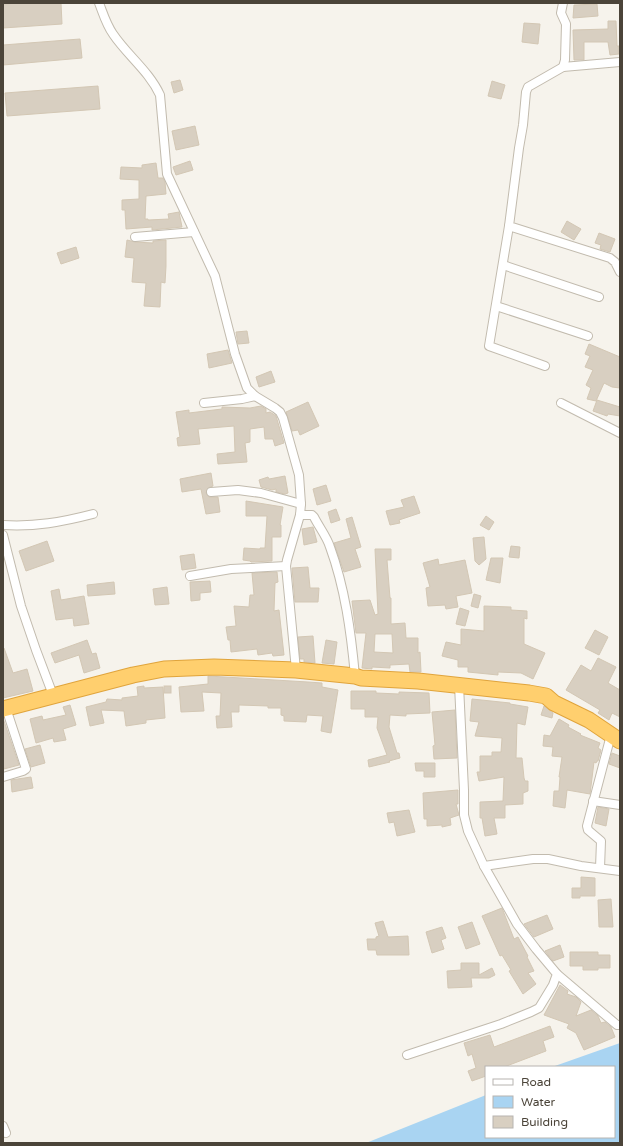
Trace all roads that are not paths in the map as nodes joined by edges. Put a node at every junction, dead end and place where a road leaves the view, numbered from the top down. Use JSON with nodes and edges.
{"nodes":[{"id":1,"x":99,"y":3,"type":"edge"},
{"id":2,"x":563,"y":3,"type":"edge"},
{"id":3,"x":620,"y":62,"type":"edge"},
{"id":4,"x":563,"y":67,"type":"junction"},
{"id":5,"x":509,"y":226,"type":"junction"},
{"id":6,"x":194,"y":232,"type":"junction"},
{"id":7,"x":135,"y":237,"type":"dead end"},
{"id":8,"x":503,"y":265,"type":"junction"},
{"id":9,"x":620,"y":272,"type":"edge"},
{"id":10,"x":599,"y":297,"type":"dead end"},
{"id":11,"x":496,"y":306,"type":"junction"},
{"id":12,"x":588,"y":336,"type":"dead end"},
{"id":13,"x":545,"y":366,"type":"dead end"},
{"id":14,"x":255,"y":396,"type":"junction"},
{"id":15,"x":204,"y":403,"type":"dead end"},
{"id":16,"x":561,"y":403,"type":"dead end"},
{"id":17,"x":620,"y":433,"type":"edge"},
{"id":18,"x":211,"y":492,"type":"dead end"},
{"id":19,"x":301,"y":504,"type":"junction"},
{"id":20,"x":93,"y":514,"type":"dead end"},
{"id":21,"x":300,"y":515,"type":"junction"},
{"id":22,"x":3,"y":525,"type":"edge"},
{"id":23,"x":3,"y":535,"type":"edge"},
{"id":24,"x":286,"y":566,"type":"junction"},
{"id":25,"x":190,"y":576,"type":"dead end"},
{"id":26,"x":296,"y":670,"type":"junction"},
{"id":27,"x":356,"y":676,"type":"junction"},
{"id":28,"x":459,"y":685,"type":"junction"},
{"id":29,"x":53,"y":695,"type":"junction"},
{"id":30,"x":5,"y":708,"type":"edge"},
{"id":31,"x":616,"y":738,"type":"edge"},
{"id":32,"x":3,"y":777,"type":"edge"},
{"id":33,"x":593,"y":801,"type":"junction"},
{"id":34,"x":620,"y":806,"type":"edge"},
{"id":35,"x":484,"y":866,"type":"junction"},
{"id":36,"x":600,"y":868,"type":"junction"},
{"id":37,"x":620,"y":871,"type":"edge"},
{"id":38,"x":557,"y":974,"type":"junction"},
{"id":39,"x":620,"y":1025,"type":"edge"},
{"id":40,"x":407,"y":1055,"type":"dead end"}],
"edges":[{"from":1,"to":6,"type":"street"},
{"from":2,"to":4,"type":"street"},
{"from":3,"to":4,"type":"street"},
{"from":4,"to":5,"type":"street"},
{"from":5,"to":8,"type":"street"},
{"from":5,"to":9,"type":"street"},
{"from":6,"to":7,"type":"street"},
{"from":6,"to":14,"type":"street"},
{"from":8,"to":10,"type":"street"},
{"from":8,"to":11,"type":"street"},
{"from":11,"to":12,"type":"street"},
{"from":11,"to":13,"type":"street"},
{"from":14,"to":15,"type":"street"},
{"from":14,"to":19,"type":"street"},
{"from":16,"to":17,"type":"street"},
{"from":18,"to":19,"type":"street"},
{"from":19,"to":21,"type":"street"},
{"from":20,"to":22,"type":"street"},
{"from":21,"to":24,"type":"street"},
{"from":21,"to":27,"type":"street"},
{"from":23,"to":29,"type":"street"},
{"from":24,"to":25,"type":"street"},
{"from":24,"to":26,"type":"street"},
{"from":26,"to":27,"type":"highway"},
{"from":26,"to":29,"type":"highway"},
{"from":27,"to":28,"type":"highway"},
{"from":28,"to":31,"type":"highway"},
{"from":28,"to":35,"type":"street"},
{"from":29,"to":30,"type":"highway"},
{"from":30,"to":32,"type":"street"},
{"from":31,"to":33,"type":"street"},
{"from":33,"to":34,"type":"street"},
{"from":33,"to":36,"type":"street"},
{"from":35,"to":36,"type":"street"},
{"from":35,"to":38,"type":"street"},
{"from":36,"to":37,"type":"street"},
{"from":38,"to":39,"type":"street"},
{"from":38,"to":40,"type":"street"}]}
